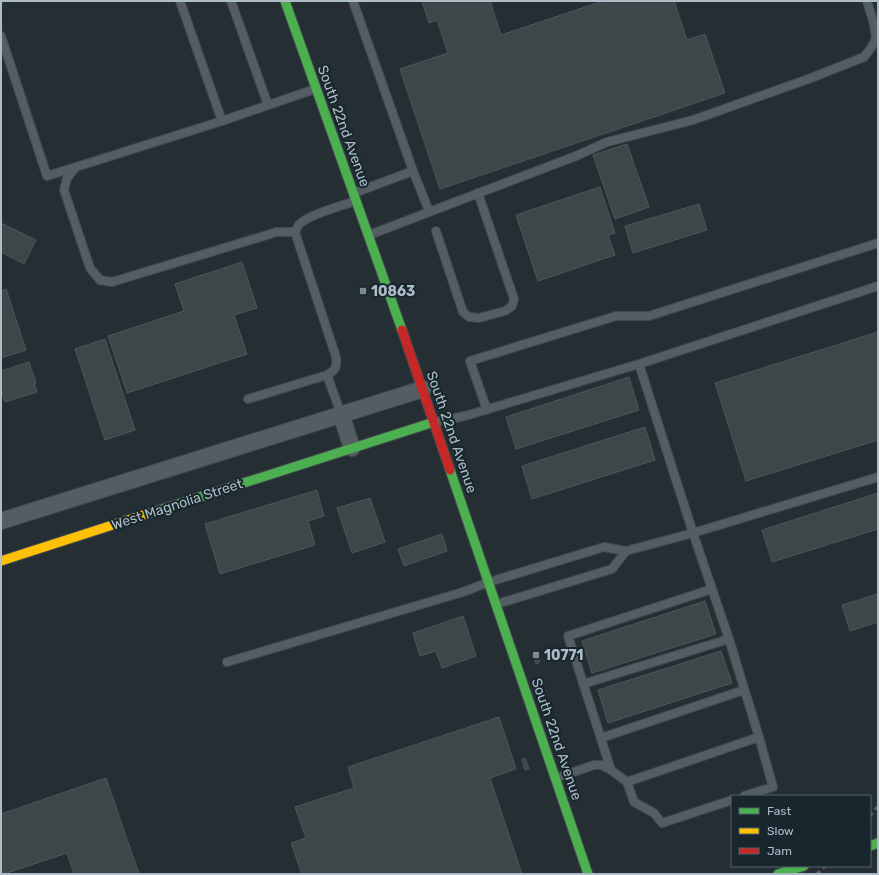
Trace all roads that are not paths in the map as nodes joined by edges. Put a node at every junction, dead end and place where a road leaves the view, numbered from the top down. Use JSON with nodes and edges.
{"nodes":[{"id":1,"x":180,"y":1,"type":"edge"},
{"id":2,"x":231,"y":1,"type":"edge"},
{"id":3,"x":285,"y":1,"type":"edge"},
{"id":4,"x":353,"y":1,"type":"edge"},
{"id":5,"x":866,"y":1,"type":"edge"},
{"id":6,"x":1,"y":36,"type":"edge"},
{"id":7,"x":877,"y":42,"type":"edge"},
{"id":8,"x":316,"y":88,"type":"junction"},
{"id":9,"x":268,"y":105,"type":"junction"},
{"id":10,"x":222,"y":121,"type":"junction"},
{"id":11,"x":76,"y":167,"type":"junction"},
{"id":12,"x":413,"y":171,"type":"junction"},
{"id":13,"x":478,"y":193,"type":"junction"},
{"id":14,"x":354,"y":197,"type":"junction"},
{"id":15,"x":429,"y":211,"type":"junction"},
{"id":16,"x":436,"y":231,"type":"dead end"},
{"id":17,"x":296,"y":232,"type":"junction"},
{"id":18,"x":368,"y":235,"type":"junction"},
{"id":19,"x":878,"y":243,"type":"edge"},
{"id":20,"x":878,"y":286,"type":"edge"},
{"id":21,"x":638,"y":364,"type":"junction"},
{"id":22,"x":327,"y":375,"type":"junction"},
{"id":23,"x":422,"y":389,"type":"junction"},
{"id":24,"x":248,"y":399,"type":"dead end"},
{"id":25,"x":487,"y":410,"type":"junction"},
{"id":26,"x":342,"y":414,"type":"junction"},
{"id":27,"x":434,"y":422,"type":"junction"},
{"id":28,"x":352,"y":448,"type":"junction"},
{"id":29,"x":878,"y":477,"type":"edge"},
{"id":30,"x":1,"y":521,"type":"edge"},
{"id":31,"x":693,"y":533,"type":"junction"},
{"id":32,"x":626,"y":551,"type":"junction"},
{"id":33,"x":1,"y":561,"type":"edge"},
{"id":34,"x":489,"y":582,"type":"junction"},
{"id":35,"x":712,"y":589,"type":"junction"},
{"id":36,"x":496,"y":604,"type":"junction"},
{"id":37,"x":729,"y":639,"type":"junction"},
{"id":38,"x":227,"y":662,"type":"dead end"},
{"id":39,"x":583,"y":684,"type":"junction"},
{"id":40,"x":744,"y":690,"type":"junction"},
{"id":41,"x":759,"y":737,"type":"junction"},
{"id":42,"x":601,"y":738,"type":"junction"},
{"id":43,"x":611,"y":770,"type":"junction"},
{"id":44,"x":556,"y":778,"type":"junction"},
{"id":45,"x":626,"y":782,"type":"junction"},
{"id":46,"x":747,"y":795,"type":"edge"},
{"id":47,"x":731,"y":800,"type":"edge"},
{"id":48,"x":801,"y":867,"type":"edge"},
{"id":49,"x":588,"y":874,"type":"edge"},
{"id":50,"x":778,"y":874,"type":"edge"}],
"edges":[{"from":1,"to":10,"type":"lane"},
{"from":2,"to":9,"type":"lane"},
{"from":3,"to":8,"type":"street","name":"South 22nd Avenue"},
{"from":4,"to":12,"type":"lane"},
{"from":5,"to":7,"type":"lane"},
{"from":6,"to":11,"type":"lane"},
{"from":7,"to":13,"type":"lane"},
{"from":8,"to":9,"type":"lane"},
{"from":8,"to":14,"type":"street","name":"South 22nd Avenue"},
{"from":9,"to":10,"type":"lane"},
{"from":10,"to":11,"type":"lane"},
{"from":11,"to":17,"type":"lane"},
{"from":12,"to":14,"type":"lane"},
{"from":12,"to":15,"type":"lane"},
{"from":13,"to":15,"type":"lane"},
{"from":13,"to":16,"type":"lane"},
{"from":14,"to":17,"type":"lane"},
{"from":14,"to":18,"type":"street","name":"South 22nd Avenue"},
{"from":15,"to":18,"type":"lane"},
{"from":17,"to":22,"type":"lane"},
{"from":18,"to":23,"type":"street","name":"South 22nd Avenue"},
{"from":19,"to":25,"type":"lane"},
{"from":20,"to":21,"type":"lane"},
{"from":21,"to":25,"type":"lane"},
{"from":21,"to":31,"type":"lane"},
{"from":22,"to":24,"type":"lane"},
{"from":22,"to":26,"type":"lane"},
{"from":23,"to":26,"type":"street"},
{"from":23,"to":27,"type":"street","name":"South 22nd Avenue"},
{"from":25,"to":27,"type":"lane"},
{"from":26,"to":28,"type":"street"},
{"from":26,"to":30,"type":"street"},
{"from":27,"to":28,"type":"street","name":"West Magnolia Street"},
{"from":27,"to":34,"type":"street","name":"South 22nd Avenue"},
{"from":28,"to":33,"type":"street","name":"West Magnolia Street"},
{"from":29,"to":31,"type":"lane"},
{"from":31,"to":32,"type":"lane"},
{"from":31,"to":35,"type":"lane"},
{"from":32,"to":34,"type":"lane"},
{"from":32,"to":36,"type":"lane"},
{"from":34,"to":36,"type":"street","name":"South 22nd Avenue"},
{"from":34,"to":38,"type":"lane"},
{"from":35,"to":37,"type":"lane"},
{"from":35,"to":39,"type":"lane"},
{"from":36,"to":44,"type":"street","name":"South 22nd Avenue"},
{"from":37,"to":39,"type":"lane"},
{"from":37,"to":40,"type":"lane"},
{"from":39,"to":42,"type":"lane"},
{"from":40,"to":41,"type":"lane"},
{"from":40,"to":42,"type":"lane"},
{"from":41,"to":45,"type":"lane"},
{"from":41,"to":46,"type":"lane"},
{"from":42,"to":43,"type":"lane"},
{"from":43,"to":44,"type":"lane"},
{"from":43,"to":45,"type":"lane"},
{"from":44,"to":49,"type":"street","name":"South 22nd Avenue"},
{"from":45,"to":47,"type":"lane"},
{"from":48,"to":50,"type":"street"}]}
